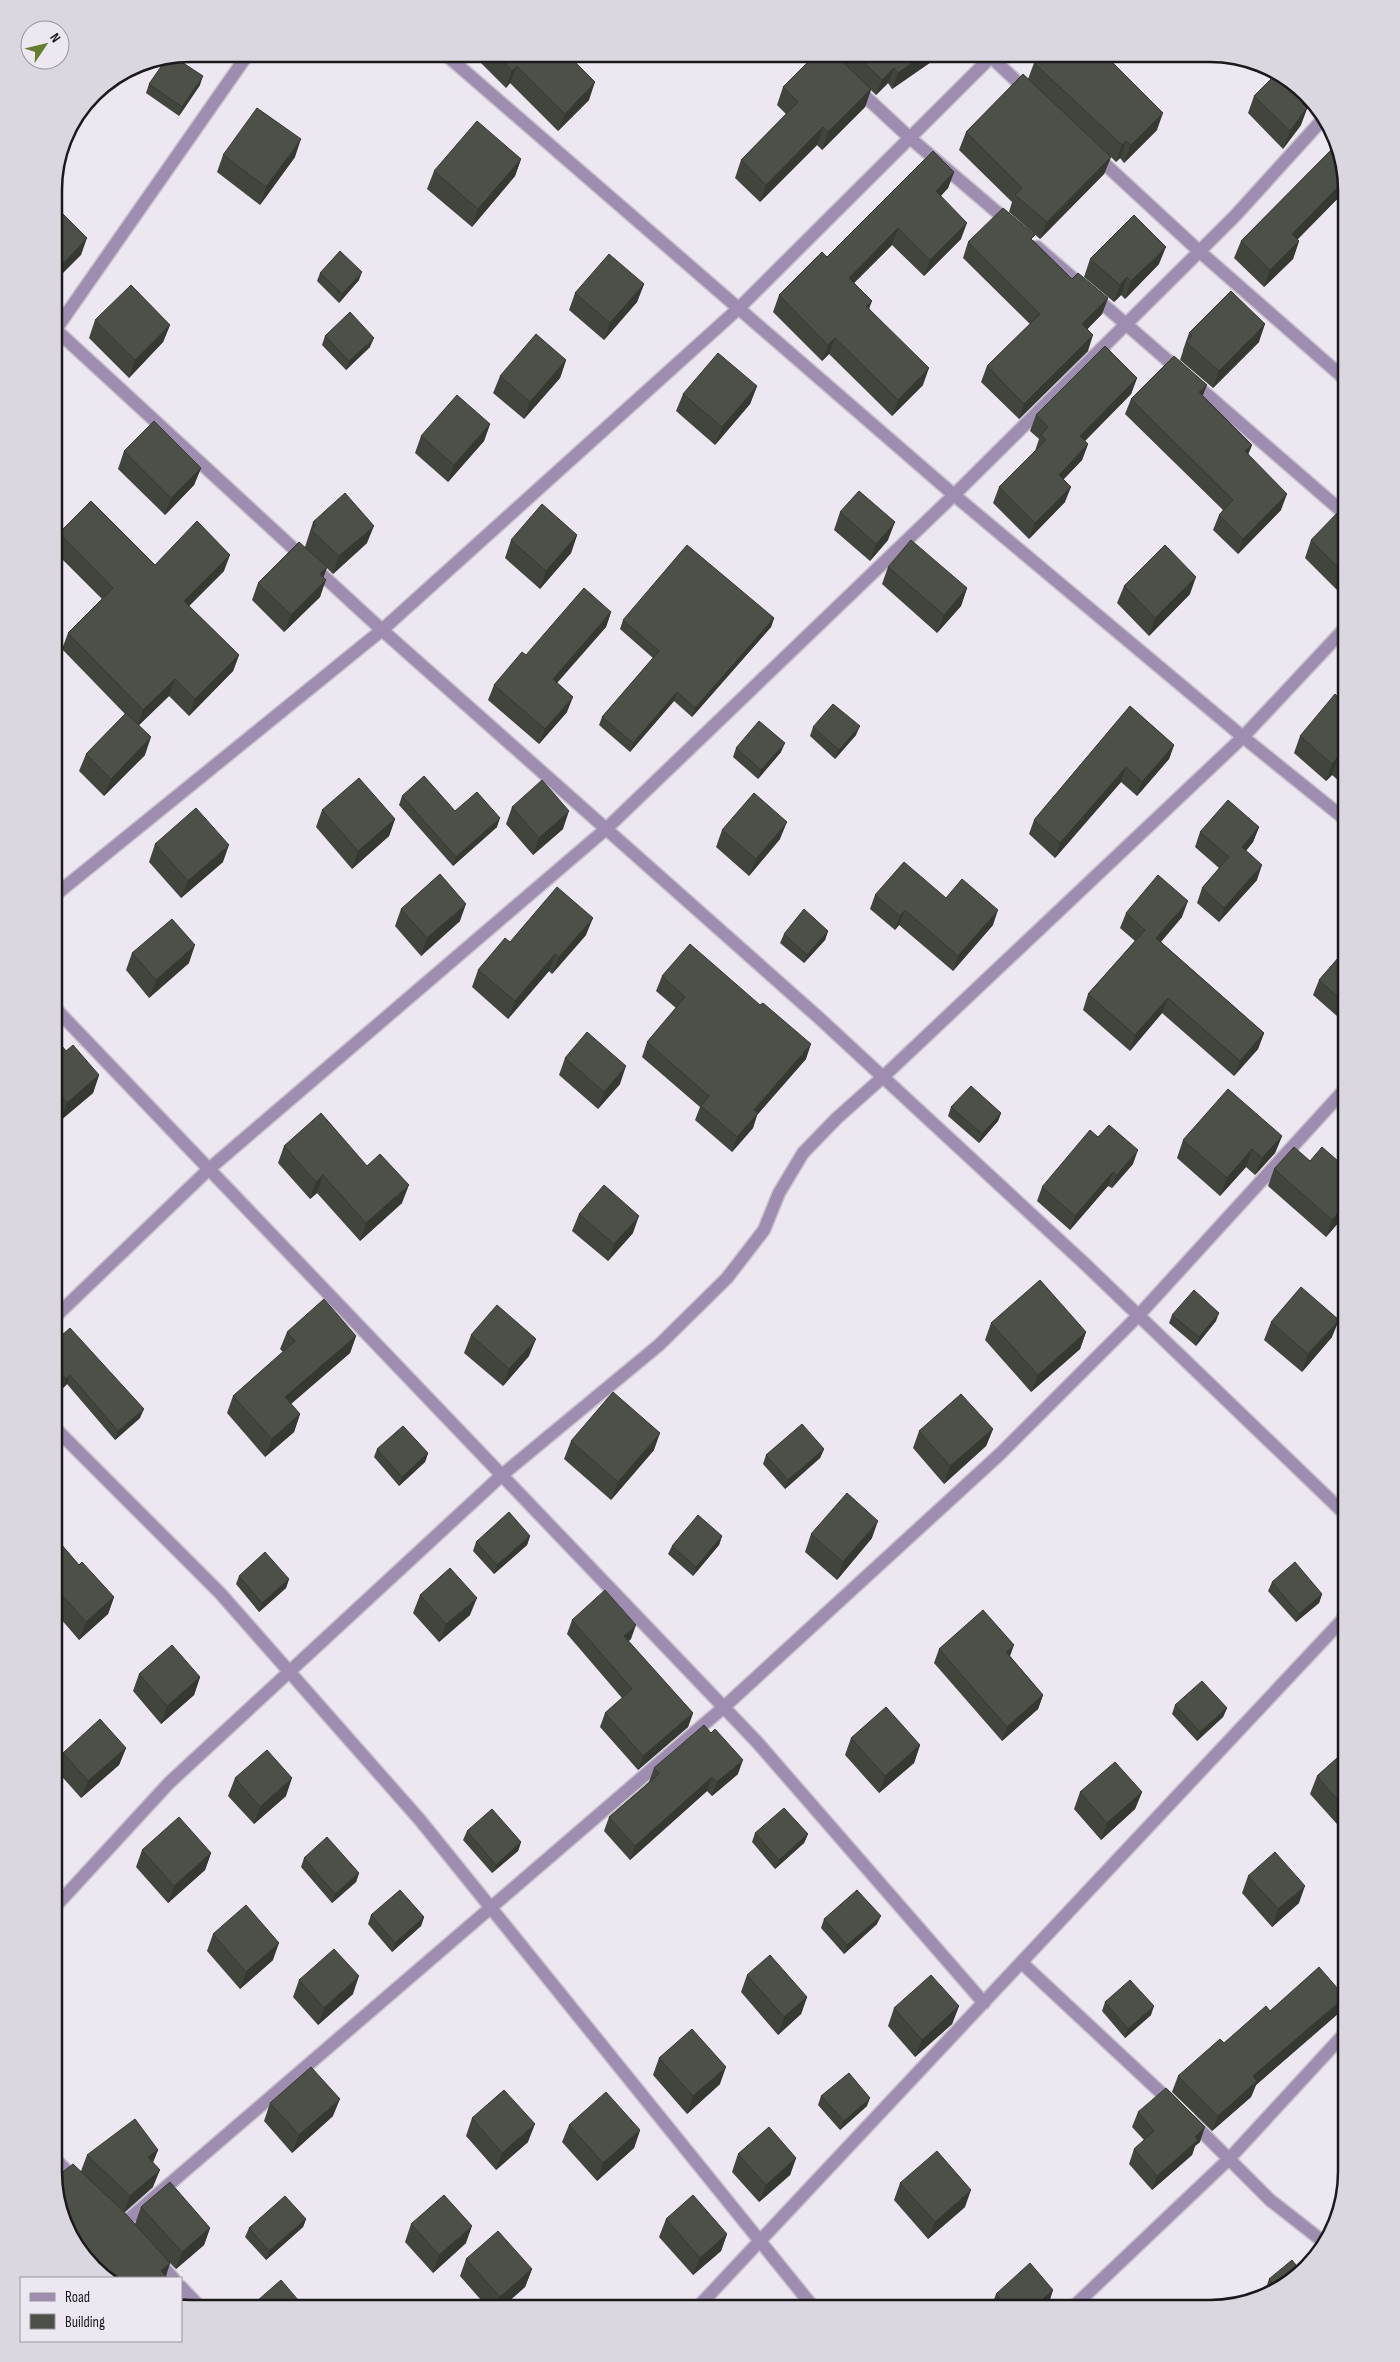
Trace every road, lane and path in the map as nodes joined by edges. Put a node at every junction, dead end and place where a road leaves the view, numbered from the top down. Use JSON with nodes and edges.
{"nodes":[{"id":1,"x":242,"y":62,"type":"edge"},
{"id":2,"x":455,"y":62,"type":"edge"},
{"id":3,"x":985,"y":63,"type":"edge"},
{"id":4,"x":999,"y":63,"type":"edge"},
{"id":5,"x":848,"y":80,"type":"edge"},
{"id":6,"x":1041,"y":104,"type":"edge"},
{"id":7,"x":1319,"y":124,"type":"edge"},
{"id":8,"x":910,"y":138,"type":"junction"},
{"id":9,"x":1084,"y":144,"type":"edge"},
{"id":10,"x":1199,"y":251,"type":"junction"},
{"id":11,"x":739,"y":308,"type":"junction"},
{"id":12,"x":63,"y":319,"type":"edge"},
{"id":13,"x":1127,"y":324,"type":"junction"},
{"id":14,"x":63,"y":337,"type":"edge"},
{"id":15,"x":1338,"y":373,"type":"edge"},
{"id":16,"x":954,"y":495,"type":"junction"},
{"id":17,"x":1338,"y":508,"type":"edge"},
{"id":18,"x":382,"y":630,"type":"junction"},
{"id":19,"x":1338,"y":636,"type":"edge"},
{"id":20,"x":1243,"y":737,"type":"junction"},
{"id":21,"x":1338,"y":814,"type":"edge"},
{"id":22,"x":606,"y":829,"type":"junction"},
{"id":23,"x":63,"y":889,"type":"edge"},
{"id":24,"x":63,"y":1016,"type":"edge"},
{"id":25,"x":883,"y":1077,"type":"junction"},
{"id":26,"x":1338,"y":1097,"type":"edge"},
{"id":27,"x":209,"y":1169,"type":"junction"},
{"id":28,"x":62,"y":1310,"type":"edge"},
{"id":29,"x":1138,"y":1316,"type":"junction"},
{"id":30,"x":62,"y":1435,"type":"edge"},
{"id":31,"x":502,"y":1475,"type":"junction"},
{"id":32,"x":1338,"y":1507,"type":"edge"},
{"id":33,"x":1338,"y":1625,"type":"edge"},
{"id":34,"x":290,"y":1673,"type":"junction"},
{"id":35,"x":724,"y":1707,"type":"junction"},
{"id":36,"x":62,"y":1899,"type":"edge"},
{"id":37,"x":492,"y":1908,"type":"junction"},
{"id":38,"x":1022,"y":1963,"type":"junction"},
{"id":39,"x":984,"y":2003,"type":"junction"},
{"id":40,"x":1338,"y":2041,"type":"edge"},
{"id":41,"x":1230,"y":2160,"type":"junction"},
{"id":42,"x":62,"y":2166,"type":"edge"},
{"id":43,"x":88,"y":2191,"type":"edge"},
{"id":44,"x":123,"y":2224,"type":"edge"},
{"id":45,"x":1319,"y":2238,"type":"edge"},
{"id":46,"x":759,"y":2241,"type":"junction"},
{"id":47,"x":148,"y":2251,"type":"edge"},
{"id":48,"x":173,"y":2277,"type":"edge"},
{"id":49,"x":182,"y":2288,"type":"edge"},
{"id":50,"x":192,"y":2299,"type":"edge"},
{"id":51,"x":705,"y":2300,"type":"edge"},
{"id":52,"x":807,"y":2300,"type":"edge"},
{"id":53,"x":1081,"y":2300,"type":"edge"}],
"edges":[{"from":1,"to":12,"type":"street"},
{"from":2,"to":11,"type":"street"},
{"from":3,"to":8,"type":"street"},
{"from":4,"to":6,"type":"street"},
{"from":5,"to":8,"type":"street"},
{"from":7,"to":10,"type":"street"},
{"from":8,"to":11,"type":"street"},
{"from":8,"to":13,"type":"street"},
{"from":9,"to":10,"type":"street"},
{"from":10,"to":13,"type":"street"},
{"from":10,"to":15,"type":"street"},
{"from":11,"to":16,"type":"street"},
{"from":11,"to":18,"type":"street"},
{"from":13,"to":16,"type":"street"},
{"from":13,"to":17,"type":"street"},
{"from":14,"to":18,"type":"street"},
{"from":16,"to":20,"type":"street"},
{"from":16,"to":22,"type":"street"},
{"from":18,"to":22,"type":"street"},
{"from":18,"to":23,"type":"street"},
{"from":19,"to":20,"type":"street"},
{"from":20,"to":21,"type":"street"},
{"from":20,"to":25,"type":"street"},
{"from":22,"to":25,"type":"street"},
{"from":22,"to":27,"type":"street"},
{"from":24,"to":27,"type":"street"},
{"from":25,"to":29,"type":"street"},
{"from":25,"to":31,"type":"street"},
{"from":26,"to":29,"type":"street"},
{"from":27,"to":28,"type":"street"},
{"from":27,"to":31,"type":"street"},
{"from":29,"to":32,"type":"street"},
{"from":29,"to":35,"type":"street"},
{"from":30,"to":34,"type":"street"},
{"from":31,"to":34,"type":"street"},
{"from":31,"to":35,"type":"street"},
{"from":33,"to":38,"type":"street"},
{"from":34,"to":36,"type":"street"},
{"from":34,"to":37,"type":"street"},
{"from":35,"to":37,"type":"street"},
{"from":35,"to":39,"type":"street"},
{"from":37,"to":44,"type":"street"},
{"from":37,"to":46,"type":"street"},
{"from":38,"to":39,"type":"street"},
{"from":38,"to":41,"type":"street"},
{"from":39,"to":46,"type":"street"},
{"from":40,"to":41,"type":"street"},
{"from":41,"to":45,"type":"street"},
{"from":41,"to":53,"type":"street"},
{"from":42,"to":43,"type":"street"},
{"from":46,"to":51,"type":"street"},
{"from":46,"to":52,"type":"street"},
{"from":47,"to":48,"type":"street"},
{"from":49,"to":50,"type":"street"}]}
